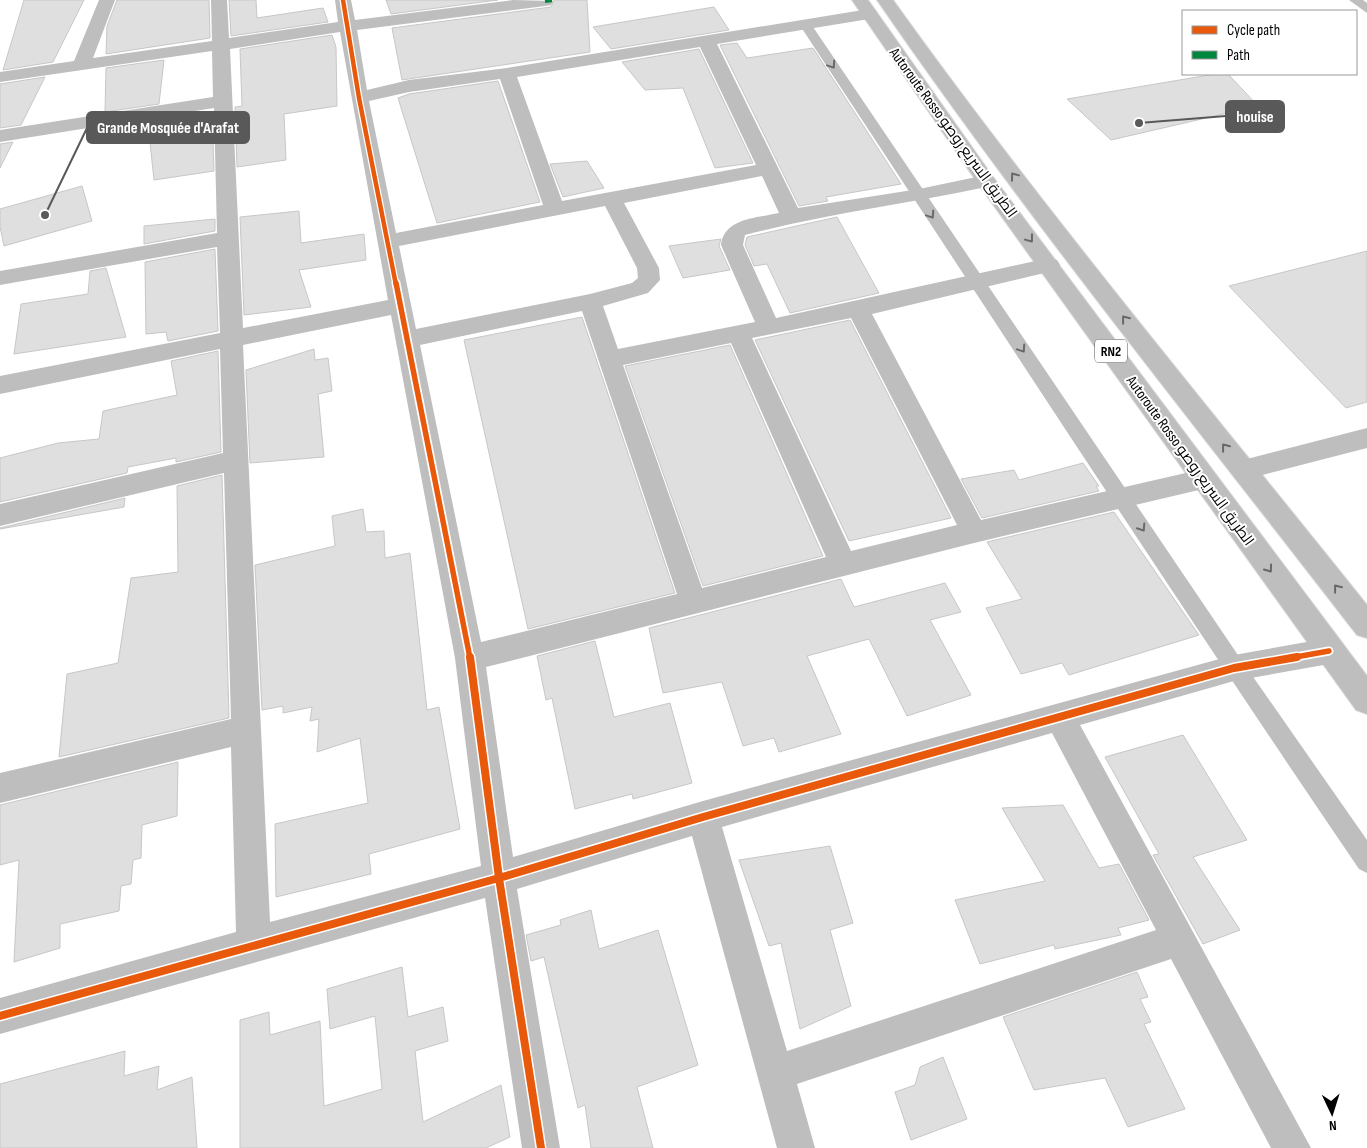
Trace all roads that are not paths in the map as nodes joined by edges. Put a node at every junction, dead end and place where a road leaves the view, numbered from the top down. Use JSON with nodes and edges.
{"nodes":[{"id":1,"x":108,"y":0,"type":"edge"},
{"id":2,"x":219,"y":0,"type":"edge"},
{"id":3,"x":343,"y":0,"type":"edge"},
{"id":4,"x":1355,"y":0,"type":"edge"},
{"id":5,"x":545,"y":1,"type":"edge"},
{"id":6,"x":872,"y":5,"type":"edge"},
{"id":7,"x":1367,"y":9,"type":"edge"},
{"id":8,"x":805,"y":24,"type":"junction"},
{"id":9,"x":348,"y":26,"type":"junction"},
{"id":10,"x":706,"y":40,"type":"junction"},
{"id":11,"x":220,"y":45,"type":"junction"},
{"id":12,"x":81,"y":65,"type":"junction"},
{"id":13,"x":507,"y":73,"type":"junction"},
{"id":14,"x":0,"y":77,"type":"edge"},
{"id":15,"x":359,"y":98,"type":"junction"},
{"id":16,"x":222,"y":101,"type":"junction"},
{"id":17,"x":0,"y":136,"type":"edge"},
{"id":18,"x":768,"y":169,"type":"junction"},
{"id":19,"x":986,"y":181,"type":"junction"},
{"id":20,"x":918,"y":195,"type":"junction"},
{"id":21,"x":612,"y":199,"type":"junction"},
{"id":22,"x":554,"y":210,"type":"junction"},
{"id":23,"x":791,"y":216,"type":"junction"},
{"id":24,"x":227,"y":238,"type":"junction"},
{"id":25,"x":388,"y":241,"type":"junction"},
{"id":26,"x":1049,"y":265,"type":"junction"},
{"id":27,"x":0,"y":278,"type":"edge"},
{"id":28,"x":976,"y":281,"type":"junction"},
{"id":29,"x":590,"y":302,"type":"junction"},
{"id":30,"x":401,"y":305,"type":"junction"},
{"id":31,"x":858,"y":309,"type":"junction"},
{"id":32,"x":769,"y":327,"type":"junction"},
{"id":33,"x":738,"y":333,"type":"junction"},
{"id":34,"x":231,"y":338,"type":"junction"},
{"id":35,"x":408,"y":339,"type":"junction"},
{"id":36,"x":610,"y":359,"type":"junction"},
{"id":37,"x":0,"y":385,"type":"edge"},
{"id":38,"x":1367,"y":438,"type":"edge"},
{"id":39,"x":235,"y":460,"type":"junction"},
{"id":40,"x":1243,"y":470,"type":"junction"},
{"id":41,"x":1204,"y":479,"type":"junction"},
{"id":42,"x":1122,"y":497,"type":"junction"},
{"id":43,"x":0,"y":515,"type":"edge"},
{"id":44,"x":974,"y":532,"type":"junction"},
{"id":45,"x":844,"y":566,"type":"junction"},
{"id":46,"x":693,"y":601,"type":"junction"},
{"id":47,"x":1367,"y":626,"type":"edge"},
{"id":48,"x":1329,"y":651,"type":"junction"},
{"id":49,"x":470,"y":658,"type":"junction"},
{"id":50,"x":1234,"y":668,"type":"junction"},
{"id":51,"x":1367,"y":700,"type":"edge"},
{"id":52,"x":1059,"y":717,"type":"junction"},
{"id":53,"x":245,"y":730,"type":"junction"},
{"id":54,"x":0,"y":788,"type":"edge"},
{"id":55,"x":703,"y":817,"type":"junction"},
{"id":56,"x":1367,"y":861,"type":"edge"},
{"id":57,"x":499,"y":878,"type":"junction"},
{"id":58,"x":1179,"y":939,"type":"junction"},
{"id":59,"x":254,"y":944,"type":"junction"},
{"id":60,"x":0,"y":1016,"type":"edge"},
{"id":61,"x":775,"y":1073,"type":"junction"},
{"id":62,"x":540,"y":1148,"type":"edge"},
{"id":63,"x":796,"y":1148,"type":"edge"},
{"id":64,"x":1292,"y":1148,"type":"edge"}],
"edges":[{"from":1,"to":12,"type":"main road"},
{"from":2,"to":11,"type":"main road"},
{"from":3,"to":9,"type":"main road"},
{"from":4,"to":7,"type":"lane"},
{"from":5,"to":9,"type":"main road"},
{"from":6,"to":8,"type":"main road"},
{"from":6,"to":19,"type":"main road","name":"Autoroute Rosso الطريق السريع روصو","number":"RN2"},
{"from":40,"to":6,"type":"main road","name":"Autoroute Rosso الطريق السريع روصو","number":"RN2","one_way":true},
{"from":8,"to":10,"type":"main road"},
{"from":8,"to":20,"type":"lane","one_way":true},
{"from":9,"to":11,"type":"main road"},
{"from":9,"to":15,"type":"main road"},
{"from":10,"to":13,"type":"main road"},
{"from":10,"to":18,"type":"main road"},
{"from":11,"to":12,"type":"main road"},
{"from":11,"to":16,"type":"main road"},
{"from":12,"to":14,"type":"main road"},
{"from":13,"to":15,"type":"main road"},
{"from":13,"to":22,"type":"main road"},
{"from":15,"to":25,"type":"main road"},
{"from":16,"to":17,"type":"main road"},
{"from":16,"to":24,"type":"main road"},
{"from":18,"to":21,"type":"main road"},
{"from":18,"to":23,"type":"main road"},
{"from":19,"to":20,"type":"main road"},
{"from":19,"to":26,"type":"main road","name":"Autoroute Rosso الطريق السريع روصو","number":"RN2","one_way":true},
{"from":20,"to":23,"type":"main road"},
{"from":20,"to":28,"type":"lane","one_way":true},
{"from":21,"to":22,"type":"main road"},
{"from":21,"to":29,"type":"main road"},
{"from":22,"to":25,"type":"main road"},
{"from":23,"to":32,"type":"main road"},
{"from":24,"to":27,"type":"main road"},
{"from":24,"to":34,"type":"main road"},
{"from":25,"to":30,"type":"main road"},
{"from":26,"to":28,"type":"main road"},
{"from":26,"to":41,"type":"main road","name":"Autoroute Rosso الطريق السريع روصو","number":"RN2"},
{"from":28,"to":31,"type":"main road"},
{"from":28,"to":42,"type":"lane","one_way":true},
{"from":29,"to":35,"type":"main road"},
{"from":29,"to":36,"type":"main road"},
{"from":30,"to":34,"type":"main road"},
{"from":30,"to":35,"type":"main road"},
{"from":31,"to":32,"type":"main road"},
{"from":31,"to":44,"type":"main road"},
{"from":32,"to":33,"type":"main road"},
{"from":33,"to":36,"type":"main road"},
{"from":33,"to":45,"type":"main road"},
{"from":34,"to":37,"type":"main road"},
{"from":34,"to":39,"type":"main road"},
{"from":35,"to":49,"type":"main road"},
{"from":36,"to":46,"type":"main road"},
{"from":38,"to":40,"type":"main road"},
{"from":39,"to":43,"type":"main road"},
{"from":39,"to":53,"type":"main road"},
{"from":47,"to":40,"type":"main road","name":"Autoroute Rosso الطريق السريع روصو","number":"RN2","one_way":true},
{"from":41,"to":42,"type":"main road"},
{"from":41,"to":48,"type":"main road","name":"Autoroute Rosso الطريق السريع روصو","number":"RN2","one_way":true},
{"from":42,"to":44,"type":"main road"},
{"from":42,"to":50,"type":"lane","one_way":true},
{"from":44,"to":45,"type":"main road"},
{"from":45,"to":46,"type":"main road"},
{"from":46,"to":49,"type":"main road"},
{"from":48,"to":50,"type":"main road"},
{"from":48,"to":51,"type":"main road","name":"Autoroute Rosso الطريق السريع روصو","number":"RN2"},
{"from":49,"to":57,"type":"main road"},
{"from":50,"to":52,"type":"main road"},
{"from":50,"to":56,"type":"lane"},
{"from":52,"to":55,"type":"main road"},
{"from":52,"to":58,"type":"main road"},
{"from":53,"to":54,"type":"main road"},
{"from":53,"to":59,"type":"main road"},
{"from":55,"to":57,"type":"main road"},
{"from":55,"to":61,"type":"main road"},
{"from":57,"to":59,"type":"main road"},
{"from":57,"to":62,"type":"main road"},
{"from":58,"to":61,"type":"main road"},
{"from":58,"to":64,"type":"main road"},
{"from":59,"to":60,"type":"main road"},
{"from":61,"to":63,"type":"main road"}]}
